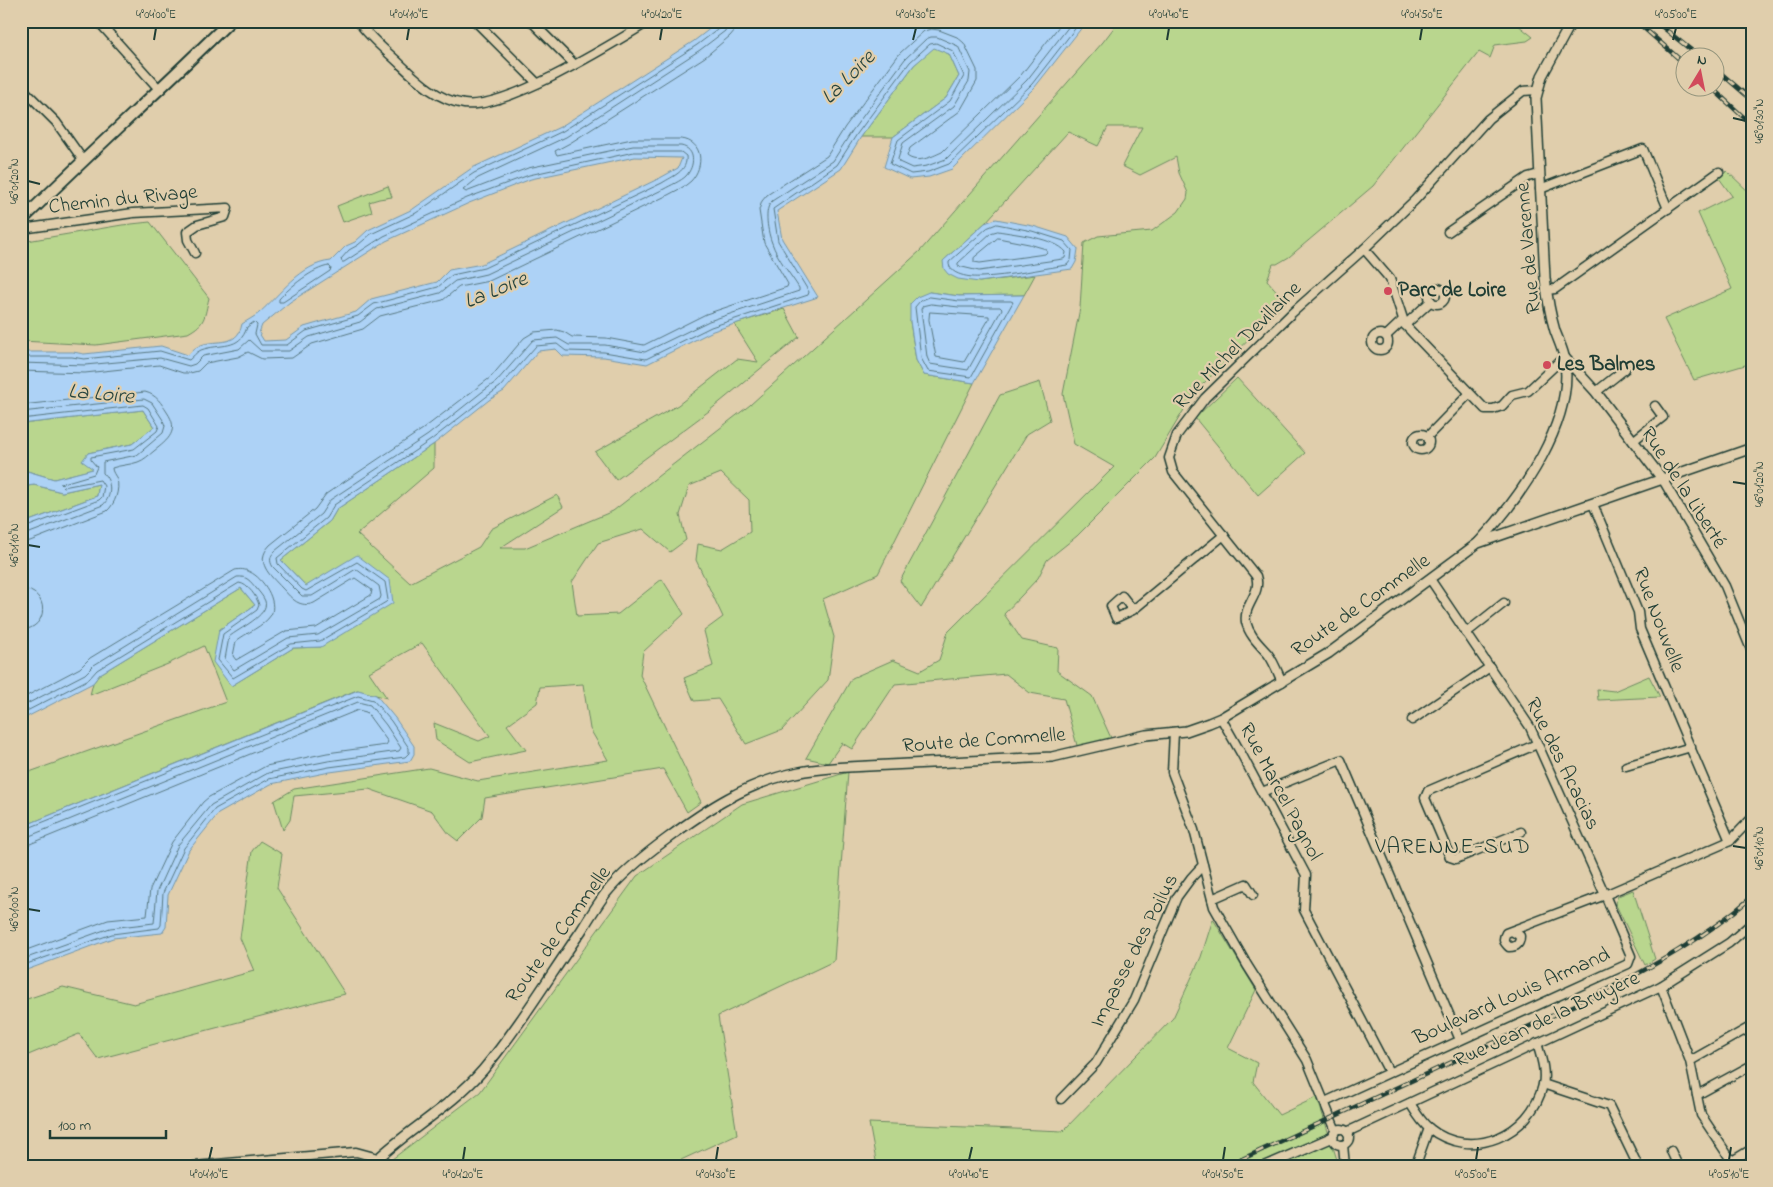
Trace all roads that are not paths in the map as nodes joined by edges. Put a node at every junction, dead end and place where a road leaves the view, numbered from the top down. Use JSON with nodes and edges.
{"nodes":[{"id":1,"x":98,"y":21,"type":"edge"},
{"id":2,"x":230,"y":21,"type":"edge"},
{"id":3,"x":358,"y":21,"type":"edge"},
{"id":4,"x":475,"y":21,"type":"edge"},
{"id":5,"x":531,"y":21,"type":"edge"},
{"id":6,"x":650,"y":21,"type":"edge"},
{"id":7,"x":1572,"y":21,"type":"edge"},
{"id":8,"x":574,"y":64,"type":"junction"},
{"id":9,"x":537,"y":84,"type":"junction"},
{"id":10,"x":21,"y":87,"type":"edge"},
{"id":11,"x":160,"y":90,"type":"junction"},
{"id":12,"x":1537,"y":90,"type":"junction"},
{"id":13,"x":83,"y":160,"type":"junction"},
{"id":14,"x":1720,"y":172,"type":"dead end"},
{"id":15,"x":1539,"y":174,"type":"junction"},
{"id":16,"x":1540,"y":189,"type":"junction"},
{"id":17,"x":1668,"y":209,"type":"junction"},
{"id":18,"x":21,"y":221,"type":"edge"},
{"id":19,"x":21,"y":226,"type":"edge"},
{"id":20,"x":1448,"y":232,"type":"dead end"},
{"id":21,"x":1364,"y":249,"type":"junction"},
{"id":22,"x":195,"y":253,"type":"dead end"},
{"id":23,"x":1546,"y":290,"type":"junction"},
{"id":24,"x":1431,"y":301,"type":"dead end"},
{"id":25,"x":1404,"y":322,"type":"junction"},
{"id":26,"x":1386,"y":336,"type":"dead end"},
{"id":27,"x":1564,"y":357,"type":"junction"},
{"id":28,"x":1625,"y":369,"type":"dead end"},
{"id":29,"x":1596,"y":392,"type":"junction"},
{"id":30,"x":1469,"y":394,"type":"junction"},
{"id":31,"x":1655,"y":406,"type":"dead end"},
{"id":32,"x":1427,"y":437,"type":"dead end"},
{"id":33,"x":1633,"y":442,"type":"junction"},
{"id":34,"x":1752,"y":448,"type":"edge"},
{"id":35,"x":1662,"y":480,"type":"junction"},
{"id":36,"x":1593,"y":504,"type":"junction"},
{"id":37,"x":1224,"y":535,"type":"junction"},
{"id":38,"x":1478,"y":543,"type":"junction"},
{"id":39,"x":1430,"y":579,"type":"junction"},
{"id":40,"x":1504,"y":603,"type":"dead end"},
{"id":41,"x":1132,"y":610,"type":"dead end"},
{"id":42,"x":1466,"y":633,"type":"junction"},
{"id":43,"x":1752,"y":652,"type":"edge"},
{"id":44,"x":1490,"y":668,"type":"junction"},
{"id":45,"x":1282,"y":682,"type":"junction"},
{"id":46,"x":1221,"y":718,"type":"junction"},
{"id":47,"x":1412,"y":720,"type":"dead end"},
{"id":48,"x":1174,"y":732,"type":"junction"},
{"id":49,"x":1537,"y":744,"type":"junction"},
{"id":50,"x":1691,"y":748,"type":"junction"},
{"id":51,"x":1626,"y":766,"type":"dead end"},
{"id":52,"x":1262,"y":792,"type":"junction"},
{"id":53,"x":1752,"y":818,"type":"edge"},
{"id":54,"x":1521,"y":832,"type":"dead end"},
{"id":55,"x":1730,"y":841,"type":"junction"},
{"id":56,"x":1203,"y":865,"type":"junction"},
{"id":57,"x":1253,"y":895,"type":"dead end"},
{"id":58,"x":1605,"y":895,"type":"junction"},
{"id":59,"x":1212,"y":900,"type":"junction"},
{"id":60,"x":1752,"y":923,"type":"edge"},
{"id":61,"x":1512,"y":931,"type":"dead end"},
{"id":62,"x":1661,"y":986,"type":"junction"},
{"id":63,"x":1752,"y":1026,"type":"edge"},
{"id":64,"x":1460,"y":1040,"type":"junction"},
{"id":65,"x":1537,"y":1044,"type":"junction"},
{"id":66,"x":1690,"y":1061,"type":"junction"},
{"id":67,"x":1752,"y":1065,"type":"edge"},
{"id":68,"x":1389,"y":1072,"type":"junction"},
{"id":69,"x":1543,"y":1084,"type":"junction"},
{"id":70,"x":1696,"y":1096,"type":"junction"},
{"id":71,"x":1061,"y":1099,"type":"dead end"},
{"id":72,"x":1325,"y":1102,"type":"junction"},
{"id":73,"x":1410,"y":1104,"type":"junction"},
{"id":74,"x":1429,"y":1128,"type":"junction"},
{"id":75,"x":1347,"y":1132,"type":"junction"},
{"id":76,"x":1334,"y":1134,"type":"junction"},
{"id":77,"x":1343,"y":1145,"type":"junction"},
{"id":78,"x":1752,"y":1149,"type":"edge"},
{"id":79,"x":1671,"y":1150,"type":"dead end"},
{"id":80,"x":378,"y":1158,"type":"junction"},
{"id":81,"x":1734,"y":1163,"type":"edge"},
{"id":82,"x":194,"y":1166,"type":"edge"},
{"id":83,"x":370,"y":1166,"type":"edge"},
{"id":84,"x":1266,"y":1166,"type":"edge"},
{"id":85,"x":1346,"y":1166,"type":"edge"},
{"id":86,"x":1420,"y":1166,"type":"edge"},
{"id":87,"x":1638,"y":1166,"type":"edge"},
{"id":88,"x":1678,"y":1166,"type":"edge"},
{"id":89,"x":1724,"y":1166,"type":"edge"}],
"edges":[{"from":1,"to":11,"type":"street"},
{"from":2,"to":11,"type":"main road"},
{"from":3,"to":9,"type":"street"},
{"from":4,"to":9,"type":"street"},
{"from":5,"to":8,"type":"street"},
{"from":6,"to":8,"type":"street"},
{"from":7,"to":12,"type":"street","name":"Rue de Varenne"},
{"from":8,"to":9,"type":"street"},
{"from":10,"to":13,"type":"street"},
{"from":11,"to":13,"type":"main road"},
{"from":12,"to":15,"type":"street","name":"Rue de Varenne"},
{"from":12,"to":21,"type":"street","name":"Rue Michel Devillaine"},
{"from":13,"to":18,"type":"main road"},
{"from":14,"to":17,"type":"street"},
{"from":15,"to":16,"type":"street","name":"Rue de Varenne"},
{"from":15,"to":20,"type":"street"},
{"from":16,"to":17,"type":"street"},
{"from":16,"to":23,"type":"street","name":"Rue de Varenne"},
{"from":17,"to":23,"type":"street"},
{"from":19,"to":22,"type":"street","name":"Chemin du Rivage"},
{"from":21,"to":25,"type":"street"},
{"from":21,"to":37,"type":"street","name":"Rue Michel Devillaine"},
{"from":23,"to":27,"type":"street","name":"Rue de Varenne"},
{"from":24,"to":25,"type":"street"},
{"from":25,"to":26,"type":"street"},
{"from":25,"to":30,"type":"street"},
{"from":27,"to":29,"type":"street","name":"Rue de la Liberté"},
{"from":27,"to":30,"type":"street"},
{"from":27,"to":38,"type":"street","name":"Rue de Varenne"},
{"from":28,"to":29,"type":"street"},
{"from":29,"to":33,"type":"street","name":"Rue de la Liberté"},
{"from":30,"to":32,"type":"street"},
{"from":31,"to":33,"type":"street"},
{"from":33,"to":35,"type":"street","name":"Rue de la Liberté"},
{"from":34,"to":35,"type":"street","name":"Route de Commelle"},
{"from":35,"to":36,"type":"street","name":"Route de Commelle"},
{"from":35,"to":43,"type":"street","name":"Rue de la Liberté"},
{"from":36,"to":38,"type":"street","name":"Route de Commelle"},
{"from":36,"to":50,"type":"street","name":"Rue Nouvelle"},
{"from":37,"to":41,"type":"street"},
{"from":37,"to":45,"type":"street","name":"Rue Michel Devillaine"},
{"from":38,"to":39,"type":"street","name":"Route de Commelle"},
{"from":39,"to":42,"type":"street","name":"Rue des Acacias"},
{"from":39,"to":45,"type":"street","name":"Route de Commelle"},
{"from":40,"to":42,"type":"street"},
{"from":42,"to":44,"type":"street","name":"Rue des Acacias"},
{"from":44,"to":47,"type":"street"},
{"from":44,"to":49,"type":"street","name":"Rue des Acacias"},
{"from":45,"to":46,"type":"street","name":"Route de Commelle"},
{"from":46,"to":48,"type":"street","name":"Route de Commelle"},
{"from":46,"to":52,"type":"street","name":"Rue Marcel Pagnol"},
{"from":48,"to":56,"type":"street"},
{"from":48,"to":80,"type":"street","name":"Route de Commelle"},
{"from":49,"to":54,"type":"street"},
{"from":49,"to":58,"type":"street","name":"Rue des Acacias"},
{"from":50,"to":51,"type":"street"},
{"from":50,"to":55,"type":"street","name":"Rue Nouvelle"},
{"from":52,"to":64,"type":"street"},
{"from":52,"to":68,"type":"street","name":"Rue Marcel Pagnol"},
{"from":53,"to":55,"type":"street"},
{"from":55,"to":58,"type":"street"},
{"from":56,"to":59,"type":"street"},
{"from":56,"to":71,"type":"street","name":"Impasse des Poilus"},
{"from":57,"to":59,"type":"street"},
{"from":58,"to":61,"type":"street"},
{"from":58,"to":64,"type":"street","name":"Boulevard Louis Armand"},
{"from":59,"to":72,"type":"street"},
{"from":60,"to":62,"type":"street","name":"Rue Jean de la Bruyère"},
{"from":62,"to":65,"type":"street","name":"Rue Jean de la Bruyère"},
{"from":62,"to":66,"type":"street"},
{"from":63,"to":66,"type":"street"},
{"from":64,"to":68,"type":"street","name":"Boulevard Louis Armand"},
{"from":65,"to":69,"type":"street"},
{"from":65,"to":73,"type":"street","name":"Rue Jean de la Bruyère"},
{"from":66,"to":70,"type":"street"},
{"from":67,"to":70,"type":"street"},
{"from":68,"to":72,"type":"street","name":"Boulevard Louis Armand"},
{"from":69,"to":74,"type":"street"},
{"from":69,"to":87,"type":"street"},
{"from":70,"to":81,"type":"street"},
{"from":72,"to":76,"type":"street"},
{"from":73,"to":74,"type":"street"},
{"from":73,"to":75,"type":"street","name":"Rue Jean de la Bruyère"},
{"from":74,"to":86,"type":"street"},
{"from":75,"to":76,"type":"street"},
{"from":75,"to":77,"type":"street"},
{"from":76,"to":77,"type":"street"},
{"from":76,"to":84,"type":"street"},
{"from":77,"to":85,"type":"street"},
{"from":78,"to":81,"type":"street"},
{"from":79,"to":88,"type":"street"},
{"from":80,"to":82,"type":"street"},
{"from":80,"to":83,"type":"street","name":"Route de Commelle"},
{"from":81,"to":89,"type":"street"}]}
